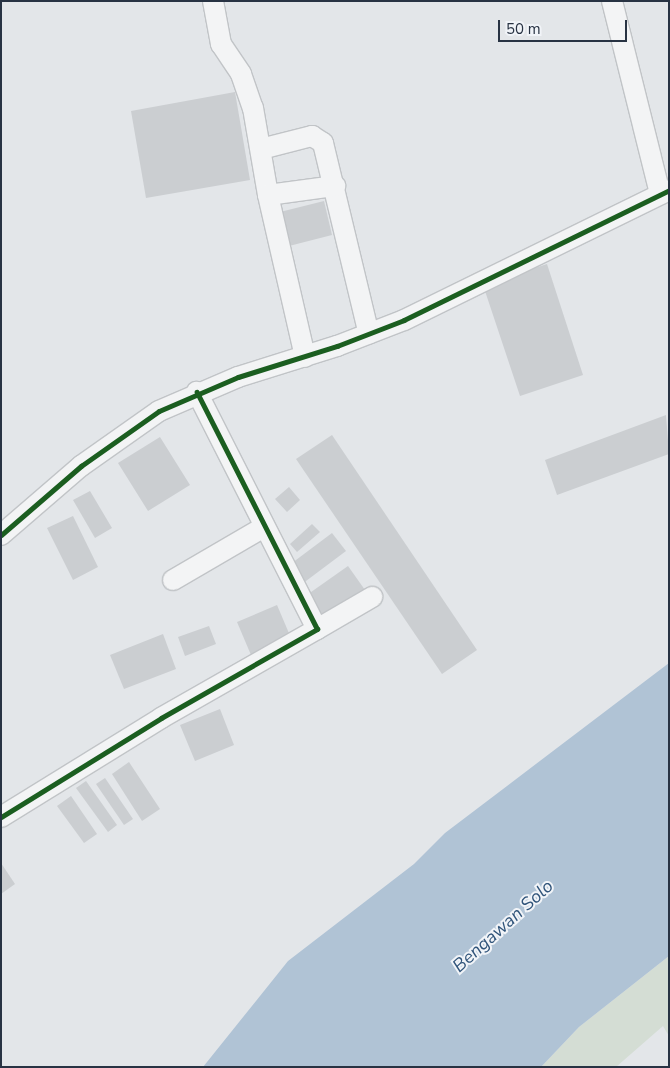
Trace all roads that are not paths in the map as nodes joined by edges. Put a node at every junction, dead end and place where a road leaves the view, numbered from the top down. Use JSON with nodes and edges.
{"nodes":[{"id":1,"x":213,"y":1,"type":"edge"},
{"id":2,"x":612,"y":1,"type":"edge"},
{"id":3,"x":260,"y":149,"type":"junction"},
{"id":4,"x":335,"y":186,"type":"junction"},
{"id":5,"x":664,"y":192,"type":"edge"},
{"id":6,"x":268,"y":195,"type":"junction"},
{"id":7,"x":369,"y":334,"type":"junction"},
{"id":8,"x":305,"y":357,"type":"junction"},
{"id":9,"x":197,"y":392,"type":"junction"},
{"id":10,"x":264,"y":527,"type":"junction"},
{"id":11,"x":1,"y":535,"type":"edge"},
{"id":12,"x":173,"y":580,"type":"dead end"},
{"id":13,"x":372,"y":597,"type":"dead end"},
{"id":14,"x":317,"y":629,"type":"junction"},
{"id":15,"x":1,"y":818,"type":"edge"}],
"edges":[{"from":1,"to":3,"type":"street"},
{"from":2,"to":5,"type":"street"},
{"from":3,"to":4,"type":"street"},
{"from":3,"to":6,"type":"street"},
{"from":4,"to":6,"type":"street"},
{"from":4,"to":7,"type":"street"},
{"from":5,"to":7,"type":"street"},
{"from":6,"to":8,"type":"street"},
{"from":7,"to":8,"type":"street"},
{"from":8,"to":9,"type":"street"},
{"from":9,"to":10,"type":"street"},
{"from":9,"to":11,"type":"street"},
{"from":10,"to":12,"type":"street"},
{"from":10,"to":14,"type":"street"},
{"from":13,"to":14,"type":"street"},
{"from":14,"to":15,"type":"street"}]}
